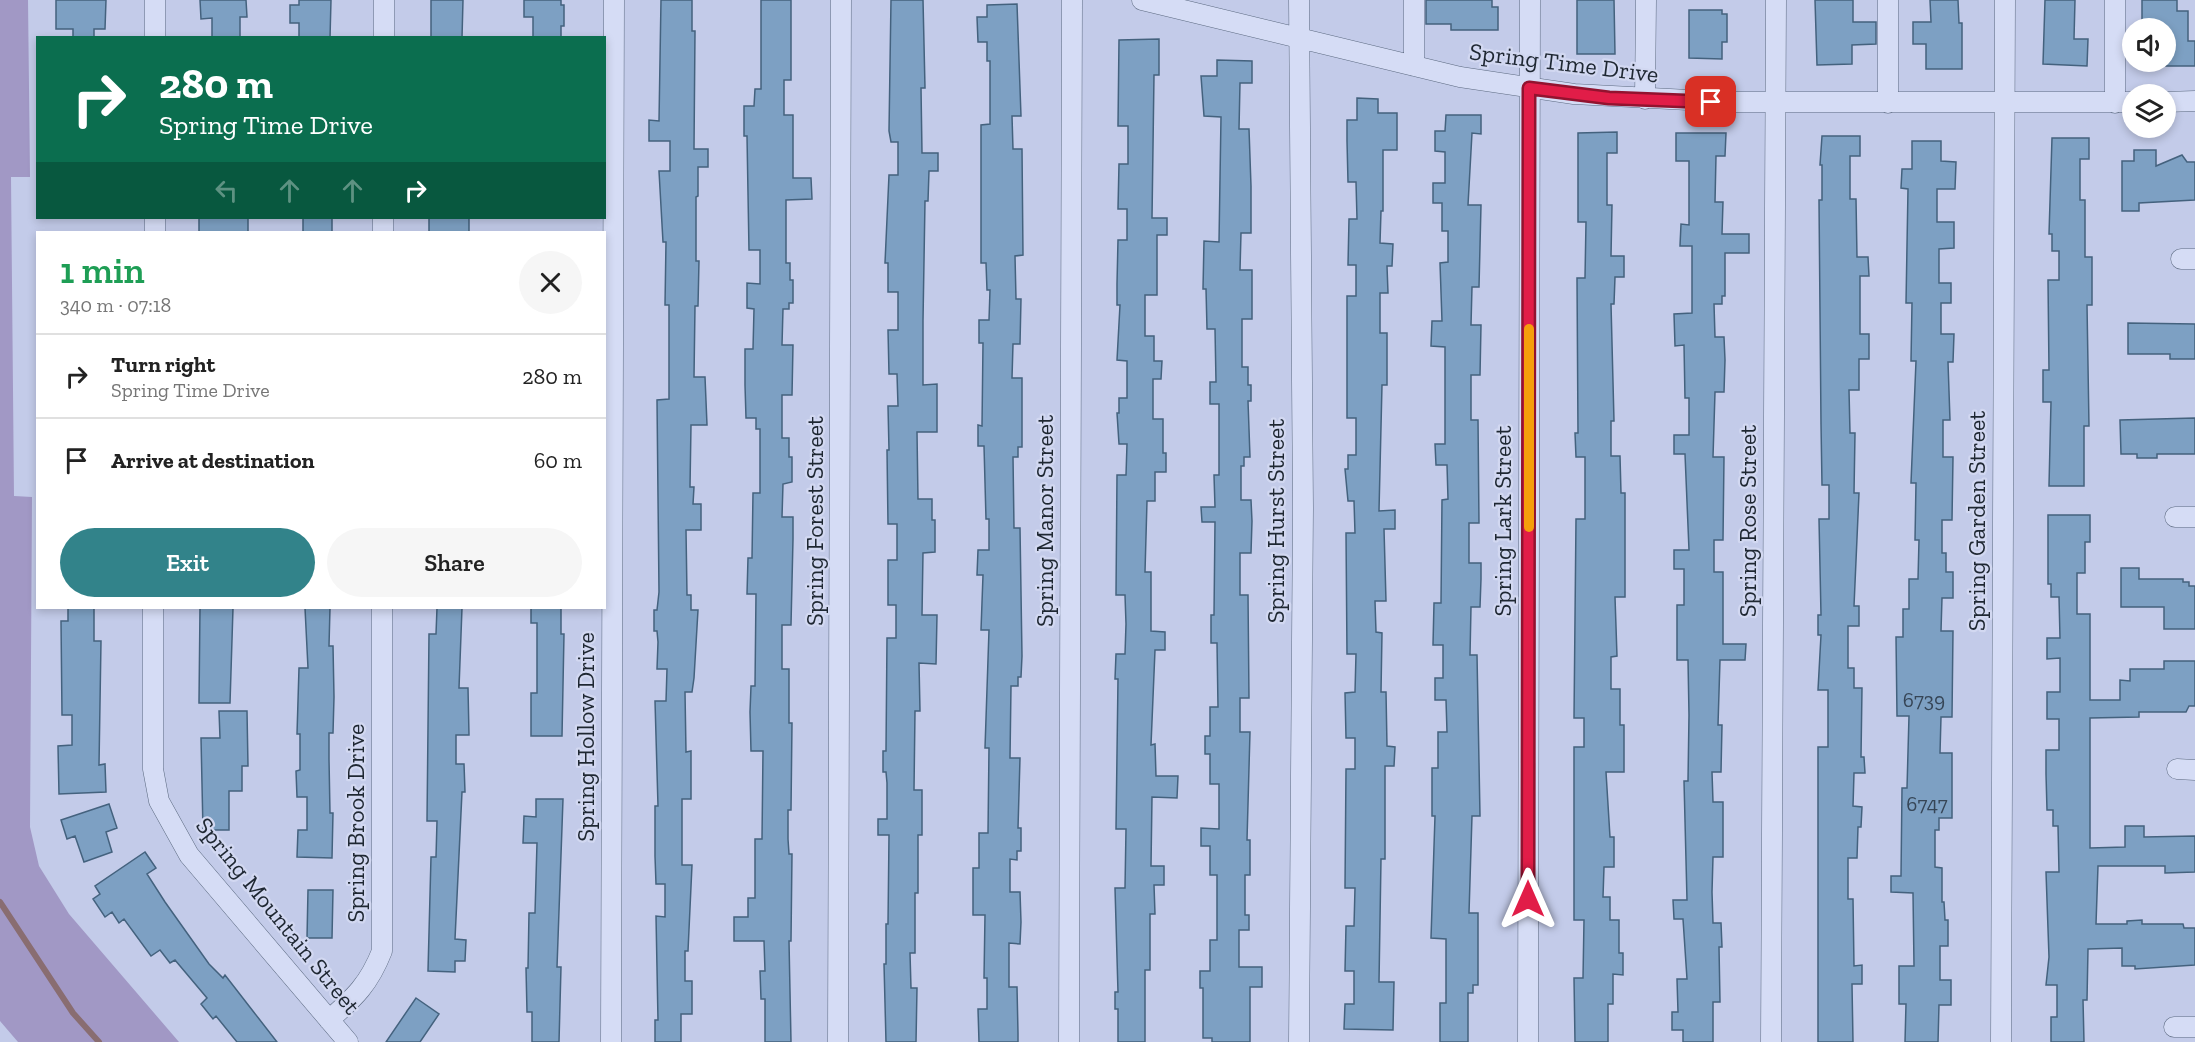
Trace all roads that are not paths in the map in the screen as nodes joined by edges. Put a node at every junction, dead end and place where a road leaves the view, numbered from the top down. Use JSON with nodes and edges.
{"nodes":[{"id":1,"x":155,"y":0,"type":"edge"},
{"id":2,"x":384,"y":0,"type":"edge"},
{"id":3,"x":614,"y":0,"type":"edge"},
{"id":4,"x":841,"y":0,"type":"edge"},
{"id":5,"x":1072,"y":0,"type":"edge"},
{"id":6,"x":1142,"y":0,"type":"edge"},
{"id":7,"x":1299,"y":0,"type":"edge"},
{"id":8,"x":1414,"y":0,"type":"edge"},
{"id":9,"x":1530,"y":0,"type":"edge"},
{"id":10,"x":1646,"y":0,"type":"edge"},
{"id":11,"x":1776,"y":0,"type":"edge"},
{"id":12,"x":1888,"y":0,"type":"edge"},
{"id":13,"x":2004,"y":0,"type":"edge"},
{"id":14,"x":2115,"y":0,"type":"edge"},
{"id":15,"x":1184,"y":5,"type":"edge"},
{"id":16,"x":155,"y":36,"type":"edge"},
{"id":17,"x":384,"y":36,"type":"edge"},
{"id":18,"x":1300,"y":38,"type":"junction"},
{"id":19,"x":1414,"y":66,"type":"junction"},
{"id":20,"x":2122,"y":84,"type":"edge"},
{"id":21,"x":1529,"y":88,"type":"junction"},
{"id":22,"x":1645,"y":99,"type":"junction"},
{"id":23,"x":2195,"y":101,"type":"edge"},
{"id":24,"x":1775,"y":102,"type":"junction"},
{"id":25,"x":2004,"y":102,"type":"junction"},
{"id":26,"x":2176,"y":102,"type":"edge"},
{"id":27,"x":1888,"y":103,"type":"junction"},
{"id":28,"x":2122,"y":103,"type":"edge"},
{"id":29,"x":153,"y":609,"type":"edge"},
{"id":30,"x":382,"y":609,"type":"edge"},
{"id":31,"x":329,"y":1020,"type":"junction"},
{"id":32,"x":2174,"y":1027,"type":"dead end"},
{"id":33,"x":2195,"y":1027,"type":"edge"},
{"id":34,"x":348,"y":1042,"type":"edge"},
{"id":35,"x":611,"y":1042,"type":"edge"},
{"id":36,"x":838,"y":1042,"type":"edge"},
{"id":37,"x":1069,"y":1042,"type":"edge"},
{"id":38,"x":1299,"y":1042,"type":"edge"},
{"id":39,"x":1528,"y":1042,"type":"edge"},
{"id":40,"x":1771,"y":1042,"type":"edge"},
{"id":41,"x":2001,"y":1042,"type":"edge"}],
"edges":[{"from":1,"to":16,"type":"street"},
{"from":2,"to":17,"type":"street"},
{"from":3,"to":35,"type":"street","name":"Spring Hollow Drive"},
{"from":4,"to":36,"type":"street","name":"Spring Forest Street"},
{"from":5,"to":37,"type":"street","name":"Spring Manor Street"},
{"from":6,"to":15,"type":"street","name":"Spring Time Drive"},
{"from":7,"to":18,"type":"street","name":"Spring Hurst Street"},
{"from":8,"to":19,"type":"street"},
{"from":9,"to":21,"type":"street","name":"Spring Lark Street"},
{"from":10,"to":22,"type":"street"},
{"from":11,"to":24,"type":"street","name":"Spring Rose Street"},
{"from":12,"to":27,"type":"street"},
{"from":13,"to":25,"type":"street","name":"Spring Garden Street"},
{"from":14,"to":20,"type":"street"},
{"from":15,"to":18,"type":"street","name":"Spring Time Drive"},
{"from":18,"to":19,"type":"street","name":"Spring Time Drive"},
{"from":18,"to":38,"type":"street","name":"Spring Hurst Street"},
{"from":19,"to":21,"type":"street","name":"Spring Time Drive"},
{"from":21,"to":22,"type":"street","name":"Spring Time Drive"},
{"from":21,"to":39,"type":"street","name":"Spring Lark Street"},
{"from":22,"to":24,"type":"street","name":"Spring Time Drive"},
{"from":23,"to":26,"type":"street"},
{"from":24,"to":27,"type":"street","name":"Spring Time Drive"},
{"from":24,"to":40,"type":"street","name":"Spring Rose Street"},
{"from":25,"to":27,"type":"street","name":"Spring Time Drive"},
{"from":25,"to":28,"type":"street","name":"Spring Time Drive"},
{"from":25,"to":41,"type":"street","name":"Spring Garden Street"},
{"from":29,"to":31,"type":"street","name":"Spring Mountain Street"},
{"from":30,"to":31,"type":"street","name":"Spring Brook Drive"},
{"from":31,"to":34,"type":"street","name":"Spring Mountain Street"},
{"from":32,"to":33,"type":"street"}]}
